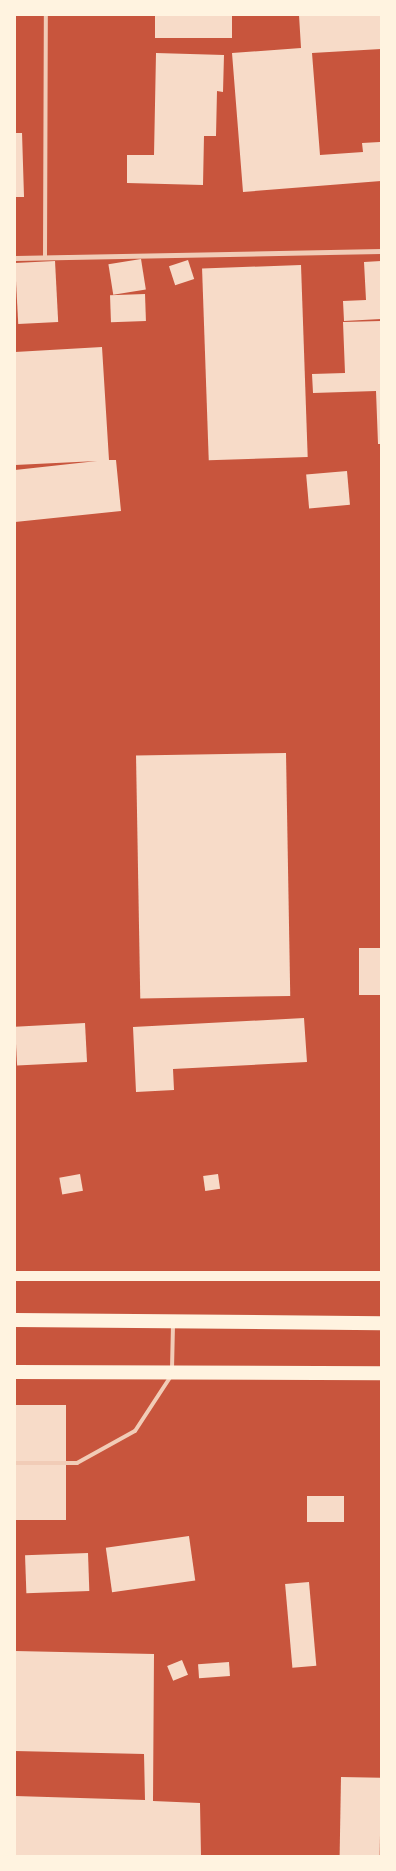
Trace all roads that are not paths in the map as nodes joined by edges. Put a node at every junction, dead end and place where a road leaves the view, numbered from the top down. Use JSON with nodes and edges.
{"nodes":[{"id":1,"x":46,"y":15,"type":"edge"},
{"id":2,"x":381,"y":251,"type":"edge"},
{"id":3,"x":45,"y":256,"type":"junction"},
{"id":4,"x":15,"y":258,"type":"edge"},
{"id":5,"x":15,"y":1276,"type":"edge"},
{"id":6,"x":381,"y":1276,"type":"edge"},
{"id":7,"x":173,"y":1319,"type":"junction"},
{"id":8,"x":15,"y":1320,"type":"edge"},
{"id":9,"x":381,"y":1323,"type":"edge"},
{"id":10,"x":15,"y":1372,"type":"edge"},
{"id":11,"x":172,"y":1373,"type":"junction"},
{"id":12,"x":381,"y":1373,"type":"edge"},
{"id":13,"x":15,"y":1462,"type":"edge"}],
"edges":[{"from":1,"to":3,"type":"lane"},
{"from":2,"to":3,"type":"street"},
{"from":3,"to":4,"type":"street"},
{"from":5,"to":6,"type":"main road"},
{"from":7,"to":8,"type":"highway"},
{"from":7,"to":9,"type":"highway"},
{"from":7,"to":11,"type":"lane"},
{"from":10,"to":11,"type":"highway"},
{"from":11,"to":12,"type":"highway"},
{"from":11,"to":13,"type":"lane"}]}
